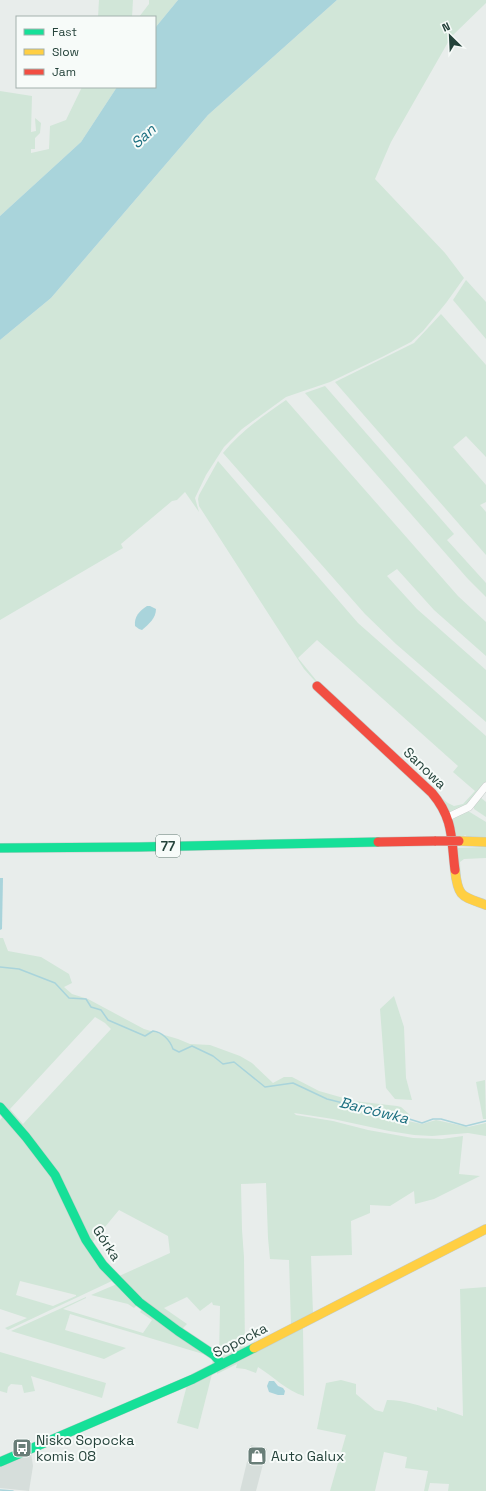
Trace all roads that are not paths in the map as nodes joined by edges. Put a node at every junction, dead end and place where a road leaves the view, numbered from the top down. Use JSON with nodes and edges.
{"nodes":[{"id":1,"x":317,"y":686,"type":"dead end"},
{"id":2,"x":486,"y":786,"type":"edge"},
{"id":3,"x":448,"y":817,"type":"junction"},
{"id":4,"x":486,"y":842,"type":"edge"},
{"id":5,"x":0,"y":848,"type":"edge"},
{"id":6,"x":486,"y":904,"type":"edge"},
{"id":7,"x":0,"y":1107,"type":"edge"},
{"id":8,"x":486,"y":1229,"type":"edge"},
{"id":9,"x":222,"y":1364,"type":"junction"},
{"id":10,"x":0,"y":1462,"type":"edge"}],
"edges":[{"from":1,"to":3,"type":"street","name":"Sanowa"},
{"from":2,"to":3,"type":"street"},
{"from":3,"to":6,"type":"street","name":"Sanowa"},
{"from":4,"to":5,"type":"street","number":"77","bridge":true},
{"from":7,"to":9,"type":"street","name":"Górka"},
{"from":8,"to":9,"type":"street","name":"Sopocka"},
{"from":9,"to":10,"type":"street","name":"Sopocka"}]}
